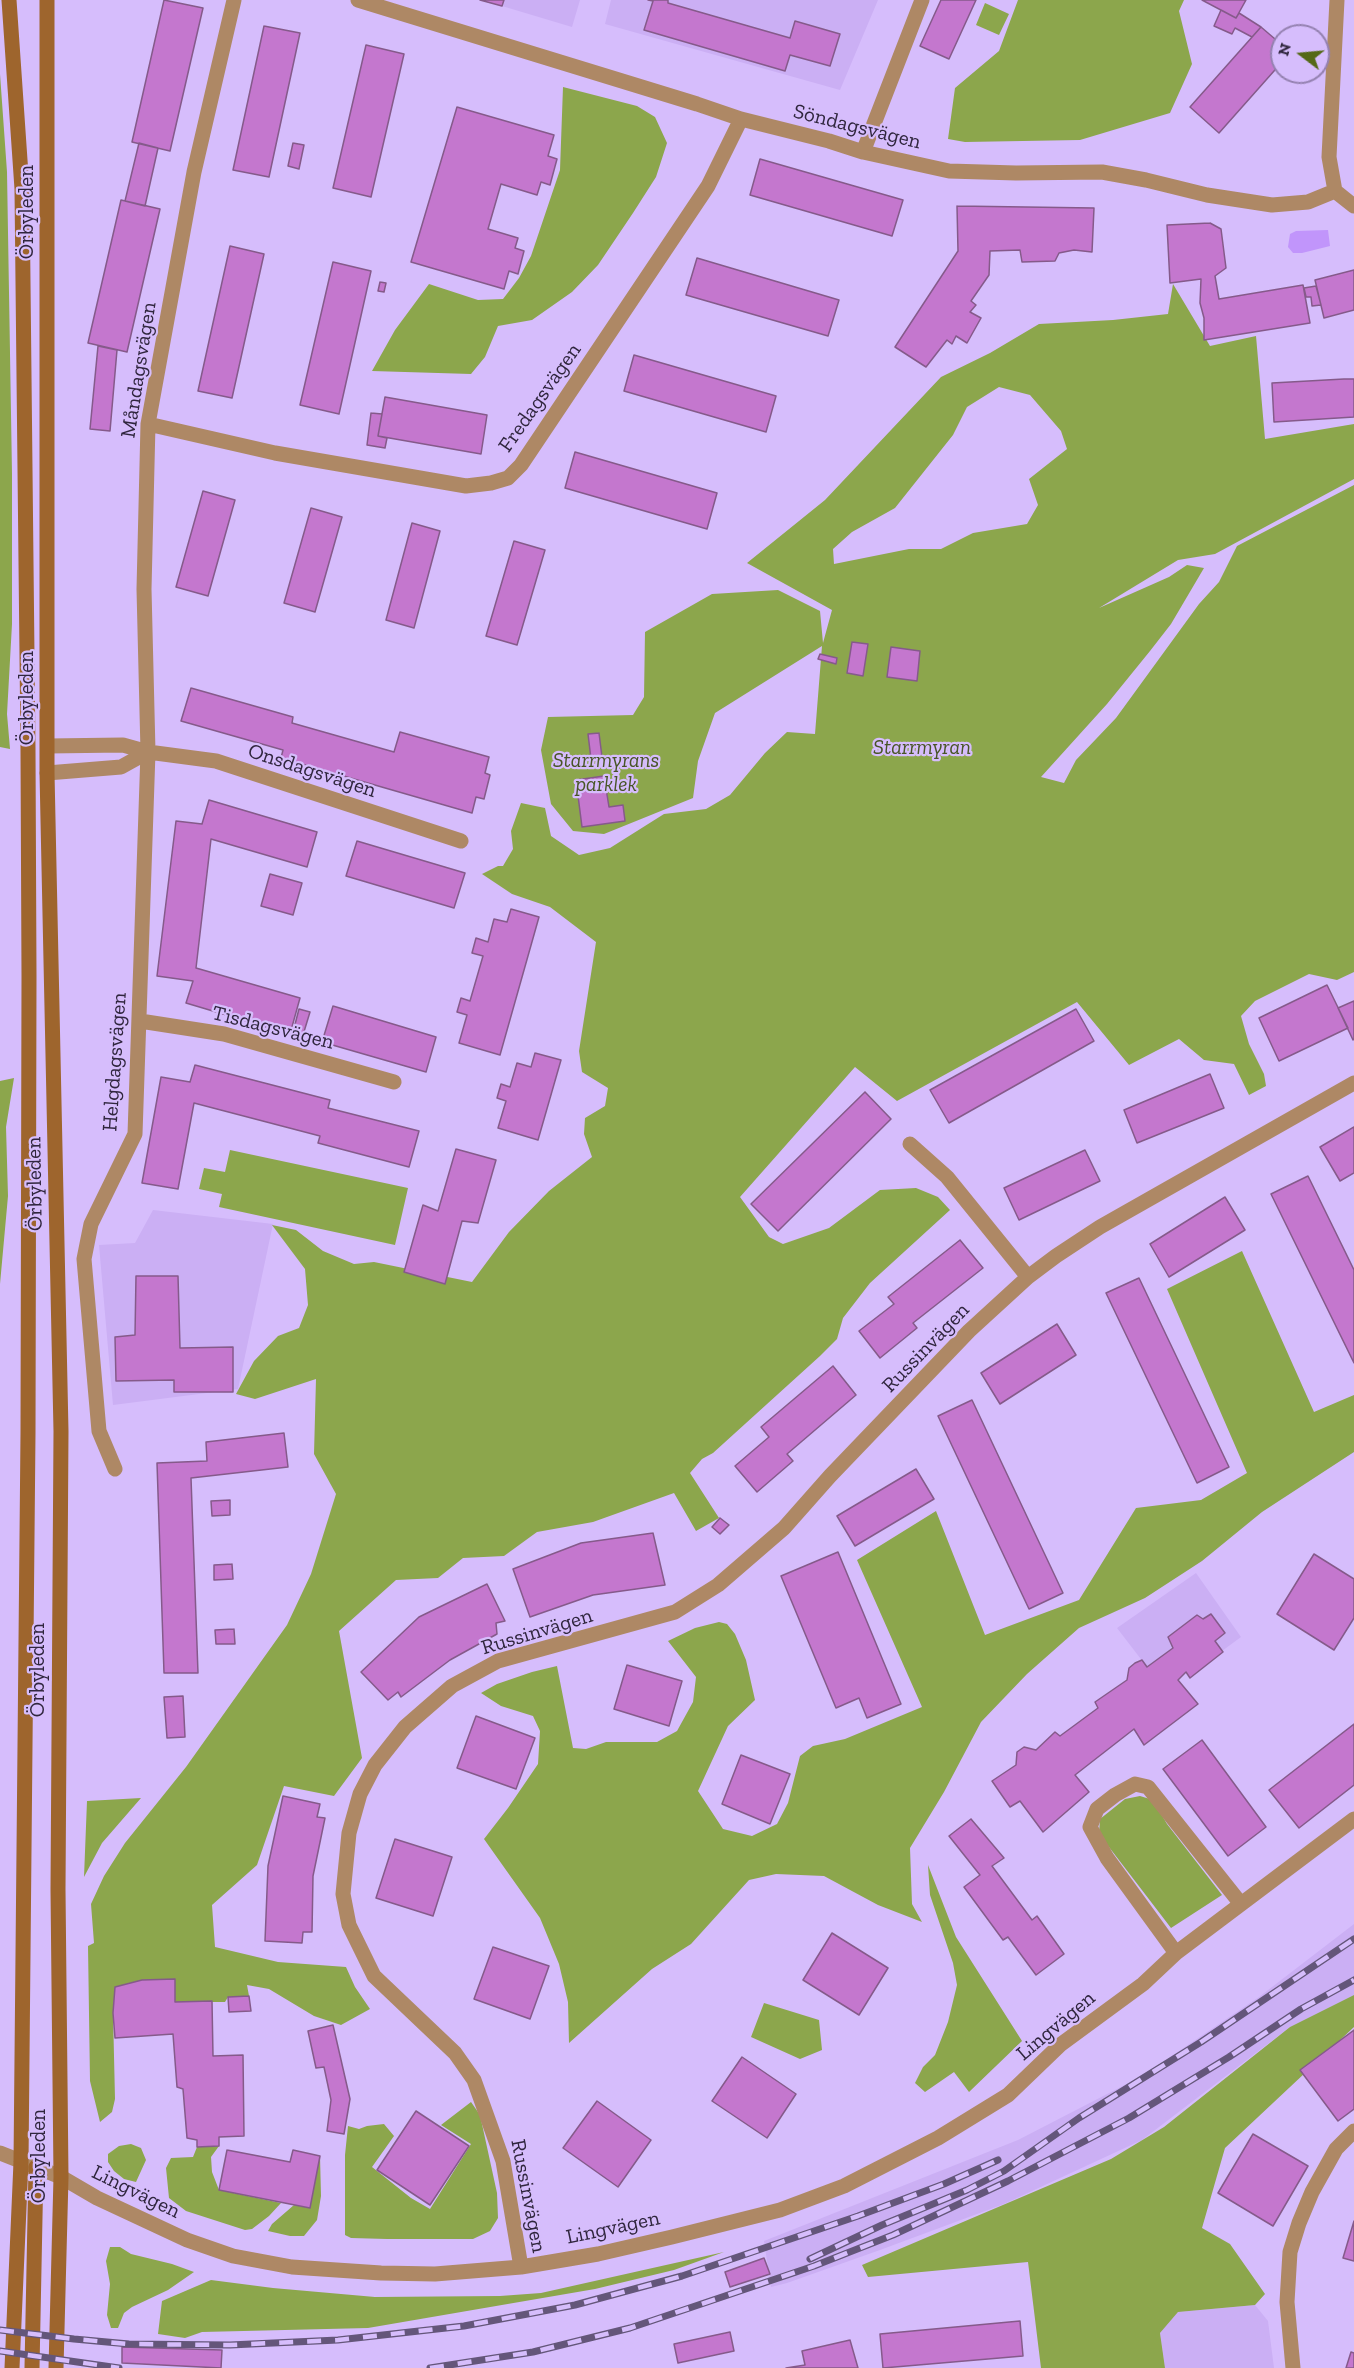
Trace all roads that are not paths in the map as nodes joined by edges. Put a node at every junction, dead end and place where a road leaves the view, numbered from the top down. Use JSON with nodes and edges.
{"nodes":[{"id":1,"x":9,"y":0,"type":"edge"},
{"id":2,"x":47,"y":0,"type":"edge"},
{"id":3,"x":234,"y":0,"type":"edge"},
{"id":4,"x":358,"y":0,"type":"edge"},
{"id":5,"x":922,"y":0,"type":"edge"},
{"id":6,"x":1337,"y":0,"type":"edge"},
{"id":7,"x":741,"y":119,"type":"junction"},
{"id":8,"x":863,"y":152,"type":"junction"},
{"id":9,"x":1335,"y":191,"type":"junction"},
{"id":10,"x":1354,"y":206,"type":"edge"},
{"id":11,"x":148,"y":424,"type":"junction"},
{"id":12,"x":48,"y":746,"type":"junction"},
{"id":13,"x":147,"y":752,"type":"junction"},
{"id":14,"x":47,"y":773,"type":"junction"},
{"id":15,"x":461,"y":841,"type":"dead end"},
{"id":16,"x":140,"y":1021,"type":"junction"},
{"id":17,"x":394,"y":1082,"type":"dead end"},
{"id":18,"x":1354,"y":1083,"type":"edge"},
{"id":19,"x":910,"y":1144,"type":"dead end"},
{"id":20,"x":1028,"y":1277,"type":"junction"},
{"id":21,"x":115,"y":1469,"type":"dead end"},
{"id":22,"x":1354,"y":1819,"type":"edge"},
{"id":23,"x":1241,"y":1904,"type":"junction"},
{"id":24,"x":1176,"y":1953,"type":"junction"},
{"id":25,"x":1354,"y":2131,"type":"edge"},
{"id":26,"x":0,"y":2153,"type":"edge"},
{"id":27,"x":21,"y":2162,"type":"junction"},
{"id":28,"x":36,"y":2168,"type":"junction"},
{"id":29,"x":61,"y":2177,"type":"junction"},
{"id":30,"x":521,"y":2267,"type":"junction"},
{"id":31,"x":12,"y":2368,"type":"edge"},
{"id":32,"x":32,"y":2368,"type":"edge"},
{"id":33,"x":56,"y":2368,"type":"edge"},
{"id":34,"x":1293,"y":2368,"type":"edge"}],
"edges":[{"from":1,"to":27,"type":"main road","name":"Örbyleden"},
{"from":2,"to":12,"type":"main road","name":"Örbyleden"},
{"from":3,"to":11,"type":"street","name":"Måndagsvägen"},
{"from":4,"to":7,"type":"street","name":"Söndagsvägen"},
{"from":5,"to":8,"type":"street"},
{"from":6,"to":9,"type":"street"},
{"from":7,"to":8,"type":"street","name":"Söndagsvägen"},
{"from":7,"to":11,"type":"street","name":"Fredagsvägen"},
{"from":8,"to":9,"type":"street","name":"Söndagsvägen"},
{"from":9,"to":10,"type":"street"},
{"from":11,"to":13,"type":"street","name":"Måndagsvägen"},
{"from":12,"to":13,"type":"street","name":"Onsdagsvägen"},
{"from":12,"to":14,"type":"main road","name":"Örbyleden"},
{"from":13,"to":14,"type":"street"},
{"from":13,"to":15,"type":"street","name":"Onsdagsvägen"},
{"from":13,"to":16,"type":"street","name":"Helgdagsvägen"},
{"from":14,"to":29,"type":"main road","name":"Örbyleden"},
{"from":16,"to":17,"type":"street","name":"Tisdagsvägen"},
{"from":16,"to":21,"type":"street","name":"Helgdagsvägen"},
{"from":18,"to":20,"type":"street","name":"Russinvägen"},
{"from":19,"to":20,"type":"street"},
{"from":20,"to":30,"type":"street","name":"Russinvägen"},
{"from":22,"to":23,"type":"street","name":"Lingvägen"},
{"from":23,"to":24,"type":"street","name":"Lingvägen"},
{"from":23,"to":24,"type":"street"},
{"from":24,"to":30,"type":"street","name":"Lingvägen"},
{"from":25,"to":34,"type":"street"},
{"from":26,"to":27,"type":"street","name":"Lingvägen"},
{"from":27,"to":28,"type":"street","name":"Lingvägen"},
{"from":27,"to":31,"type":"main road","name":"Örbyleden"},
{"from":28,"to":29,"type":"street","name":"Lingvägen"},
{"from":28,"to":32,"type":"main road","name":"Örbyleden"},
{"from":29,"to":30,"type":"street","name":"Lingvägen"},
{"from":29,"to":33,"type":"main road","name":"Örbyleden"}]}
